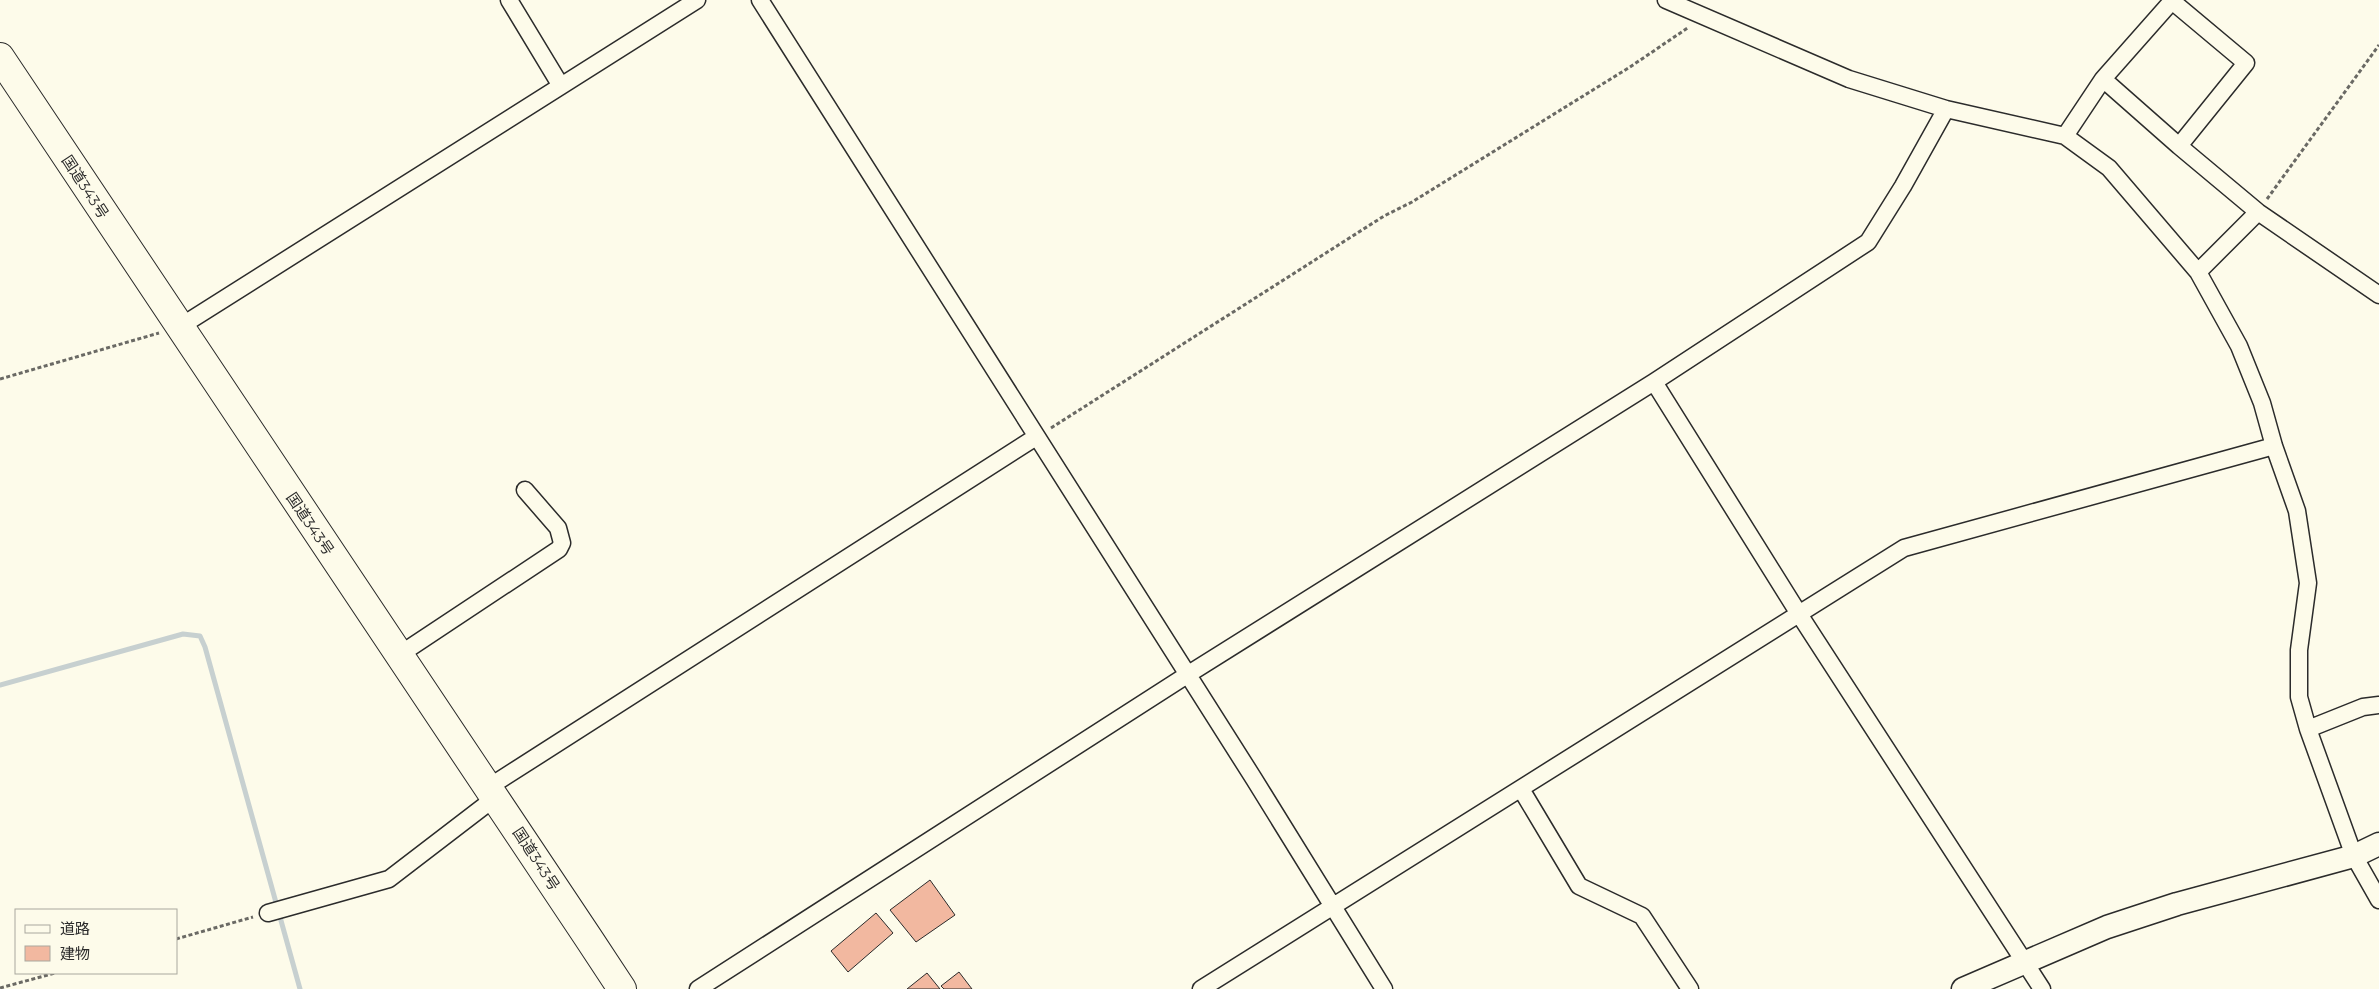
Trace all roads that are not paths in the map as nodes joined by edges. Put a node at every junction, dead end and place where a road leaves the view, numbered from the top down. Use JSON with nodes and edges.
{"nodes":[{"id":1,"x":509,"y":0,"type":"edge"},
{"id":2,"x":697,"y":0,"type":"edge"},
{"id":3,"x":760,"y":0,"type":"edge"},
{"id":4,"x":1666,"y":0,"type":"edge"},
{"id":5,"x":0,"y":57,"type":"edge"},
{"id":6,"x":2103,"y":78,"type":"junction"},
{"id":7,"x":562,"y":86,"type":"junction"},
{"id":8,"x":1946,"y":108,"type":"junction"},
{"id":9,"x":2065,"y":136,"type":"junction"},
{"id":10,"x":2179,"y":146,"type":"junction"},
{"id":11,"x":2258,"y":212,"type":"junction"},
{"id":12,"x":2198,"y":272,"type":"junction"},
{"id":13,"x":2379,"y":295,"type":"edge"},
{"id":14,"x":178,"y":328,"type":"junction"},
{"id":15,"x":1654,"y":382,"type":"junction"},
{"id":16,"x":1036,"y":437,"type":"junction"},
{"id":17,"x":2274,"y":446,"type":"junction"},
{"id":18,"x":524,"y":490,"type":"dead end"},
{"id":19,"x":1799,"y":614,"type":"junction"},
{"id":20,"x":399,"y":655,"type":"junction"},
{"id":21,"x":1187,"y":674,"type":"junction"},
{"id":22,"x":2379,"y":705,"type":"edge"},
{"id":23,"x":2308,"y":729,"type":"junction"},
{"id":24,"x":1521,"y":789,"type":"junction"},
{"id":25,"x":492,"y":792,"type":"junction"},
{"id":26,"x":2379,"y":844,"type":"edge"},
{"id":27,"x":2354,"y":856,"type":"junction"},
{"id":28,"x":2379,"y":900,"type":"edge"},
{"id":29,"x":1332,"y":907,"type":"junction"},
{"id":30,"x":268,"y":913,"type":"road end"},
{"id":31,"x":2025,"y":962,"type":"junction"},
{"id":32,"x":622,"y":989,"type":"edge"},
{"id":33,"x":698,"y":989,"type":"edge"},
{"id":34,"x":1201,"y":989,"type":"edge"},
{"id":35,"x":1384,"y":989,"type":"edge"},
{"id":36,"x":1690,"y":989,"type":"edge"},
{"id":37,"x":1963,"y":989,"type":"edge"},
{"id":38,"x":2042,"y":989,"type":"edge"}],
"edges":[{"from":1,"to":7,"type":"street"},
{"from":2,"to":7,"type":"street"},
{"from":3,"to":16,"type":"street"},
{"from":4,"to":8,"type":"street"},
{"from":5,"to":14,"type":"highway","name":"国道343号"},
{"from":6,"to":9,"type":"street"},
{"from":6,"to":10,"type":"street"},
{"from":6,"to":10,"type":"street"},
{"from":7,"to":14,"type":"street"},
{"from":8,"to":9,"type":"street"},
{"from":8,"to":15,"type":"street"},
{"from":9,"to":12,"type":"street"},
{"from":10,"to":11,"type":"street"},
{"from":11,"to":12,"type":"street"},
{"from":11,"to":13,"type":"street"},
{"from":12,"to":17,"type":"street"},
{"from":14,"to":20,"type":"highway","name":"国道343号"},
{"from":15,"to":19,"type":"street"},
{"from":15,"to":21,"type":"street"},
{"from":16,"to":21,"type":"street"},
{"from":16,"to":25,"type":"street"},
{"from":17,"to":19,"type":"street"},
{"from":17,"to":23,"type":"street"},
{"from":18,"to":20,"type":"street"},
{"from":19,"to":24,"type":"street"},
{"from":19,"to":31,"type":"street"},
{"from":20,"to":25,"type":"highway","name":"国道343号"},
{"from":21,"to":29,"type":"street"},
{"from":21,"to":33,"type":"street"},
{"from":22,"to":23,"type":"street"},
{"from":23,"to":27,"type":"street"},
{"from":24,"to":29,"type":"street"},
{"from":24,"to":36,"type":"street"},
{"from":25,"to":30,"type":"street"},
{"from":25,"to":32,"type":"highway","name":"国道343号"},
{"from":26,"to":27,"type":"street"},
{"from":27,"to":28,"type":"street"},
{"from":27,"to":31,"type":"street"},
{"from":29,"to":34,"type":"street"},
{"from":29,"to":35,"type":"street"},
{"from":31,"to":37,"type":"street"},
{"from":31,"to":38,"type":"street"}]}
